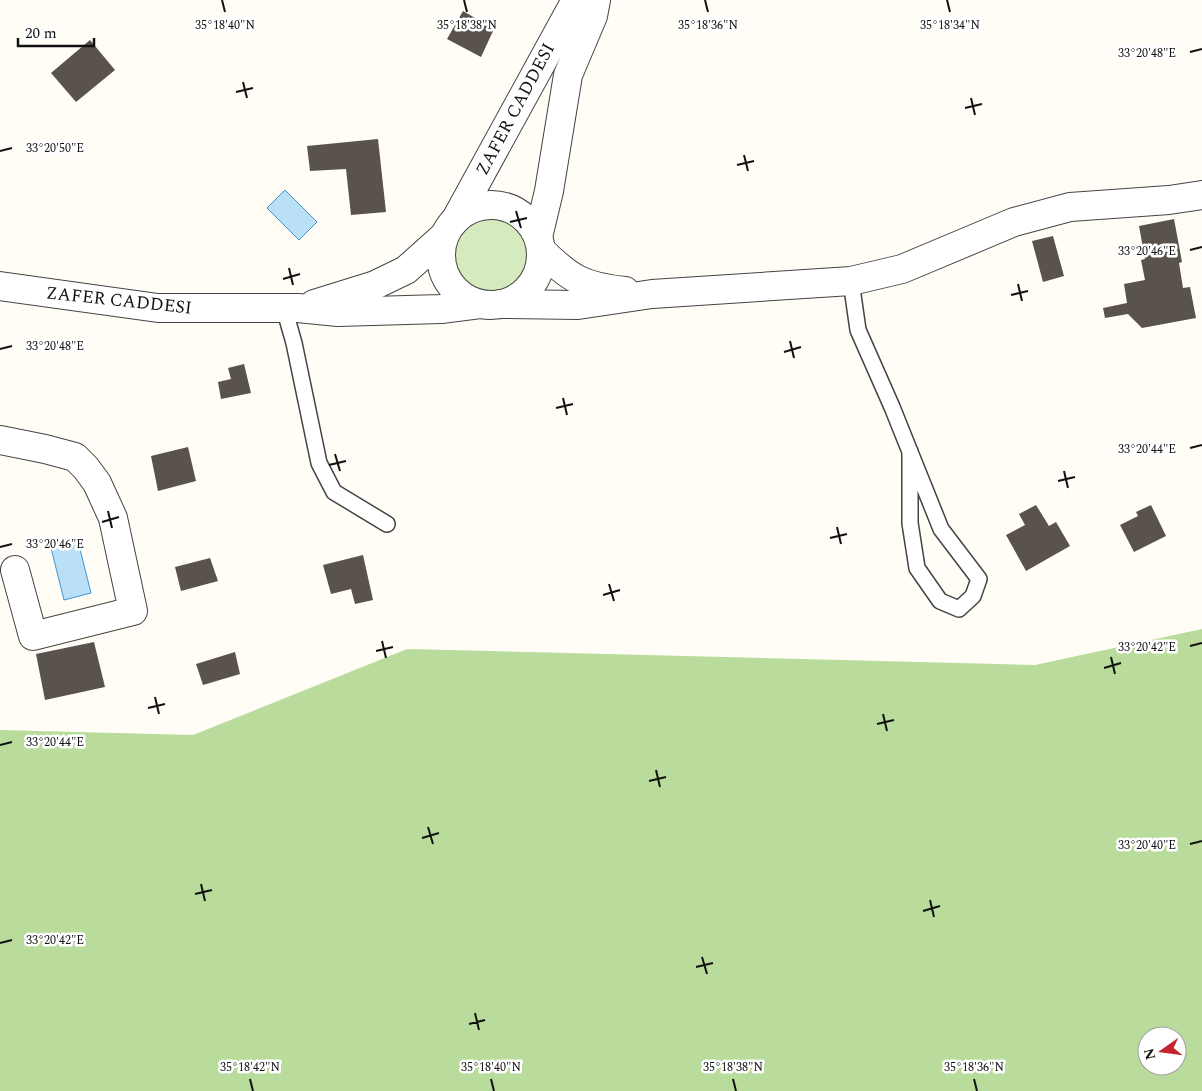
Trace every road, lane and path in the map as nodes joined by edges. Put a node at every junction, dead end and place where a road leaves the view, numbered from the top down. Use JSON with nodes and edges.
{"nodes":[{"id":1,"x":576,"y":0,"type":"edge"},
{"id":2,"x":596,"y":0,"type":"edge"},
{"id":3,"x":1202,"y":194,"type":"edge"},
{"id":4,"x":450,"y":228,"type":"junction"},
{"id":5,"x":539,"y":243,"type":"junction"},
{"id":6,"x":850,"y":281,"type":"junction"},
{"id":7,"x":0,"y":286,"type":"edge"},
{"id":8,"x":652,"y":294,"type":"junction"},
{"id":9,"x":491,"y":304,"type":"junction"},
{"id":10,"x":291,"y":308,"type":"junction"},
{"id":11,"x":0,"y":440,"type":"edge"},
{"id":12,"x":910,"y":451,"type":"junction"},
{"id":13,"x":387,"y":524,"type":"dead end"},
{"id":14,"x":15,"y":570,"type":"dead end"}],
"edges":[{"from":1,"to":4,"type":"street","name":"ZAFER CADDESI"},
{"from":2,"to":5,"type":"street","name":"ZAFER CADDESI"},
{"from":3,"to":6,"type":"street"},
{"from":4,"to":5,"type":"street","name":"ZAFER CADDESI"},
{"from":4,"to":9,"type":"street","name":"ZAFER CADDESI"},
{"from":4,"to":10,"type":"street","name":"ZAFER CADDESI"},
{"from":5,"to":8,"type":"street","name":"ZAFER CADDESI"},
{"from":5,"to":9,"type":"street","name":"ZAFER CADDESI"},
{"from":6,"to":8,"type":"street"},
{"from":6,"to":12,"type":"lane"},
{"from":7,"to":10,"type":"street","name":"ZAFER CADDESI"},
{"from":8,"to":9,"type":"street","name":"ZAFER CADDESI"},
{"from":9,"to":10,"type":"street","name":"ZAFER CADDESI"},
{"from":10,"to":13,"type":"lane"},
{"from":11,"to":14,"type":"street"},
{"from":12,"to":12,"type":"lane"}]}
